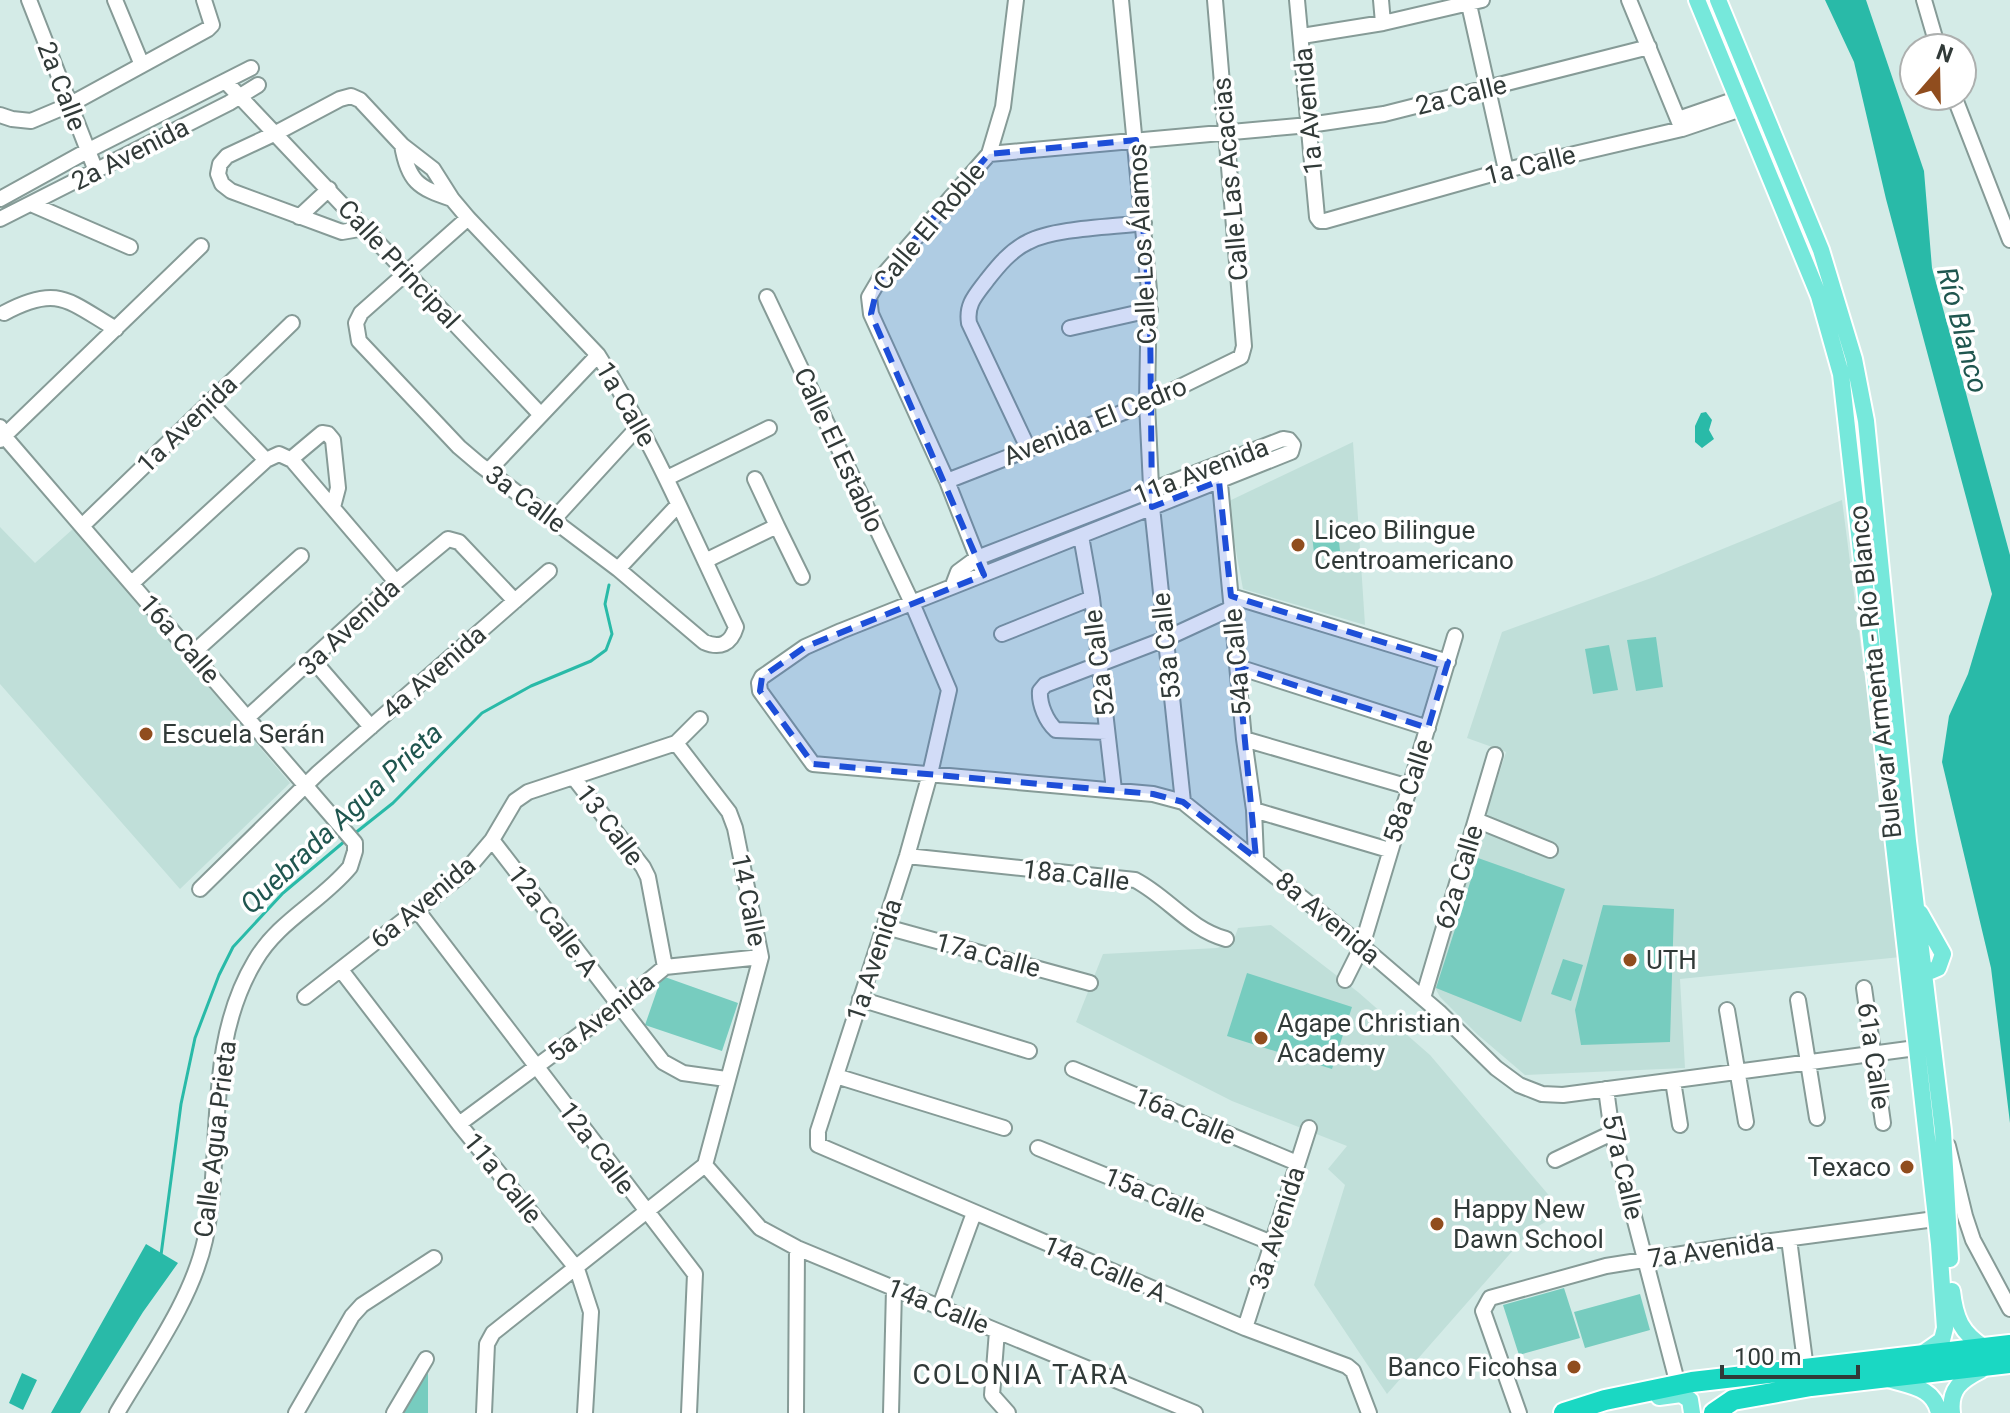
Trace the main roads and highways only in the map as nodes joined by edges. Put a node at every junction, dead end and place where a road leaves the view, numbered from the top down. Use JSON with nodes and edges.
{"nodes":[{"id":1,"x":1697,"y":0,"type":"edge"},
{"id":2,"x":1718,"y":0,"type":"edge"},
{"id":3,"x":1729,"y":29,"type":"junction"},
{"id":4,"x":1739,"y":104,"type":"junction"},
{"id":5,"x":1857,"y":511,"type":"junction"},
{"id":6,"x":1886,"y":618,"type":"junction"},
{"id":7,"x":1895,"y":852,"type":"junction"},
{"id":8,"x":1925,"y":970,"type":"junction"},
{"id":9,"x":1928,"y":1151,"type":"junction"},
{"id":10,"x":1949,"y":1241,"type":"junction"},
{"id":11,"x":1952,"y":1327,"type":"junction"},
{"id":12,"x":2010,"y":1345,"type":"edge"},
{"id":13,"x":1917,"y":1356,"type":"junction"},
{"id":14,"x":1996,"y":1358,"type":"edge"},
{"id":15,"x":1887,"y":1379,"type":"junction"},
{"id":16,"x":1734,"y":1406,"type":"edge"},
{"id":17,"x":1564,"y":1413,"type":"edge"},
{"id":18,"x":1593,"y":1413,"type":"edge"},
{"id":19,"x":1692,"y":1413,"type":"edge"},
{"id":20,"x":1714,"y":1413,"type":"edge"},
{"id":21,"x":1939,"y":1413,"type":"edge"},
{"id":22,"x":1952,"y":1413,"type":"edge"}],
"edges":[{"from":1,"to":4,"type":"main road","name":"Bulevar Armenta - Río Blanco"},
{"from":2,"to":3,"type":"main road","name":"Bulevar Armenta - Río Blanco"},
{"from":3,"to":4,"type":"main road"},
{"from":3,"to":6,"type":"main road","name":"Bulevar Armenta - Río Blanco"},
{"from":4,"to":5,"type":"main road","name":"Bulevar Armenta - Río Blanco"},
{"from":5,"to":6,"type":"main road"},
{"from":5,"to":7,"type":"main road","name":"Bulevar Armenta - Río Blanco"},
{"from":6,"to":8,"type":"main road","name":"Bulevar Armenta - Río Blanco"},
{"from":7,"to":8,"type":"main road"},
{"from":7,"to":9,"type":"main road","name":"Bulevar Armenta - Río Blanco"},
{"from":8,"to":10,"type":"main road","name":"Bulevar Armenta - Río Blanco"},
{"from":9,"to":10,"type":"main road"},
{"from":9,"to":11,"type":"main road","name":"Bulevar Armenta - Río Blanco"},
{"from":10,"to":11,"type":"main road","name":"Bulevar Armenta - Río Blanco"},
{"from":11,"to":13,"type":"main road"},
{"from":11,"to":14,"type":"main road"},
{"from":12,"to":14,"type":"highway"},
{"from":13,"to":14,"type":"highway"},
{"from":13,"to":17,"type":"highway"},
{"from":14,"to":15,"type":"highway"},
{"from":14,"to":22,"type":"main road"},
{"from":15,"to":16,"type":"highway"},
{"from":15,"to":21,"type":"main road"},
{"from":16,"to":20,"type":"highway"},
{"from":18,"to":19,"type":"main road"}]}
